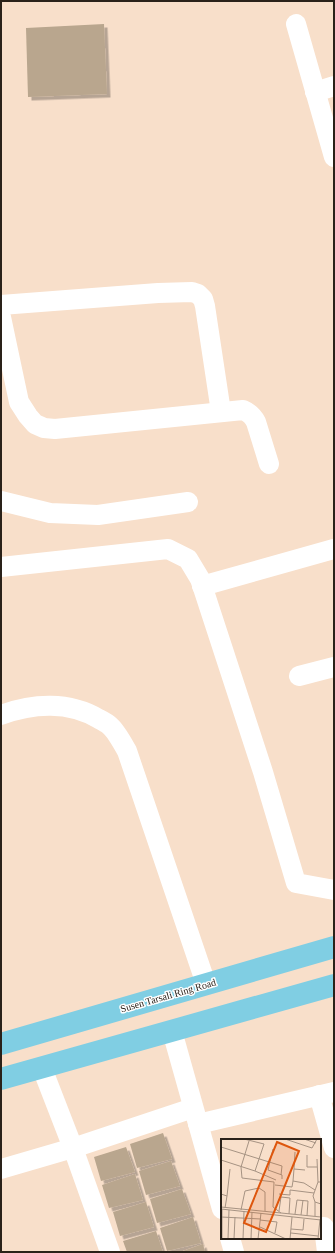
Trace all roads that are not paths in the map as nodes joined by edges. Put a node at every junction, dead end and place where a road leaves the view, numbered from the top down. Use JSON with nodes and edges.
{"nodes":[{"id":1,"x":296,"y":24,"type":"dead end"},
{"id":2,"x":334,"y":86,"type":"edge"},
{"id":3,"x":315,"y":92,"type":"junction"},
{"id":4,"x":334,"y":158,"type":"edge"},
{"id":5,"x":1,"y":305,"type":"edge"},
{"id":6,"x":1,"y":317,"type":"edge"},
{"id":7,"x":221,"y":412,"type":"junction"},
{"id":8,"x":269,"y":464,"type":"dead end"},
{"id":9,"x":1,"y":501,"type":"edge"},
{"id":10,"x":188,"y":502,"type":"dead end"},
{"id":11,"x":334,"y":549,"type":"edge"},
{"id":12,"x":1,"y":567,"type":"edge"},
{"id":13,"x":202,"y":586,"type":"junction"},
{"id":14,"x":334,"y":667,"type":"edge"},
{"id":15,"x":299,"y":676,"type":"dead end"},
{"id":16,"x":1,"y":715,"type":"edge"},
{"id":17,"x":334,"y":890,"type":"edge"},
{"id":18,"x":334,"y":947,"type":"edge"},
{"id":19,"x":206,"y":984,"type":"junction"},
{"id":20,"x":334,"y":985,"type":"edge"},
{"id":21,"x":172,"y":1031,"type":"junction"},
{"id":22,"x":1,"y":1044,"type":"edge"},
{"id":23,"x":42,"y":1068,"type":"junction"},
{"id":24,"x":1,"y":1079,"type":"edge"},
{"id":25,"x":327,"y":1094,"type":"edge"},
{"id":26,"x":195,"y":1116,"type":"junction"},
{"id":27,"x":73,"y":1148,"type":"junction"},
{"id":28,"x":334,"y":1148,"type":"edge"},
{"id":29,"x":1,"y":1169,"type":"edge"},
{"id":30,"x":221,"y":1206,"type":"edge"},
{"id":31,"x":326,"y":1227,"type":"edge"},
{"id":32,"x":230,"y":1239,"type":"edge"},
{"id":33,"x":110,"y":1252,"type":"edge"},
{"id":34,"x":234,"y":1252,"type":"edge"},
{"id":35,"x":327,"y":1252,"type":"edge"}],
"edges":[{"from":1,"to":3,"type":"street"},
{"from":2,"to":3,"type":"street"},
{"from":3,"to":4,"type":"street"},
{"from":5,"to":7,"type":"street"},
{"from":6,"to":7,"type":"street"},
{"from":7,"to":8,"type":"street"},
{"from":9,"to":10,"type":"street"},
{"from":11,"to":13,"type":"street"},
{"from":12,"to":13,"type":"street"},
{"from":13,"to":17,"type":"street"},
{"from":14,"to":15,"type":"street"},
{"from":16,"to":19,"type":"street"},
{"from":18,"to":19,"type":"main road","name":"Susen Tarsali Ring Road"},
{"from":19,"to":22,"type":"main road","name":"Susen Tarsali Ring Road"},
{"from":20,"to":21,"type":"main road"},
{"from":21,"to":23,"type":"main road"},
{"from":21,"to":26,"type":"street"},
{"from":23,"to":24,"type":"main road"},
{"from":23,"to":27,"type":"street"},
{"from":25,"to":26,"type":"street"},
{"from":25,"to":28,"type":"street"},
{"from":26,"to":27,"type":"street"},
{"from":26,"to":30,"type":"street"},
{"from":27,"to":29,"type":"street"},
{"from":27,"to":33,"type":"street"},
{"from":31,"to":35,"type":"street"},
{"from":32,"to":34,"type":"street"}]}
